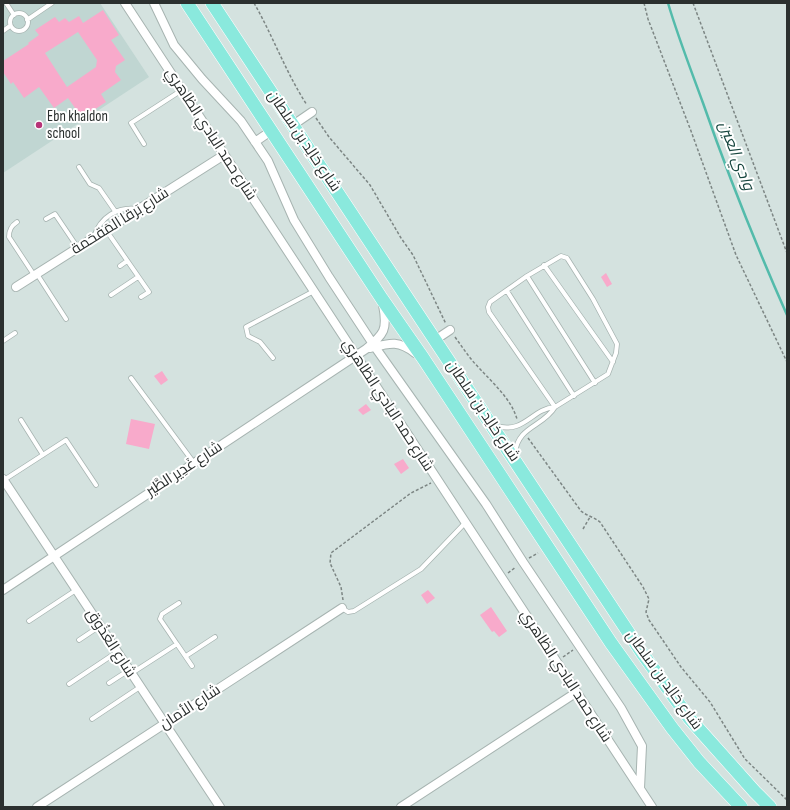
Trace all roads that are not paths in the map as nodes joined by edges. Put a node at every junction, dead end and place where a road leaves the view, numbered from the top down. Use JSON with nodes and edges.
{"nodes":[{"id":1,"x":6,"y":3,"type":"edge"},
{"id":2,"x":52,"y":3,"type":"edge"},
{"id":3,"x":125,"y":3,"type":"edge"},
{"id":4,"x":154,"y":3,"type":"edge"},
{"id":5,"x":187,"y":3,"type":"edge"},
{"id":6,"x":212,"y":3,"type":"edge"},
{"id":7,"x":14,"y":15,"type":"junction"},
{"id":8,"x":27,"y":20,"type":"junction"},
{"id":9,"x":10,"y":26,"type":"junction"},
{"id":10,"x":3,"y":31,"type":"edge"},
{"id":11,"x":182,"y":90,"type":"junction"},
{"id":12,"x":312,"y":112,"type":"road end"},
{"id":13,"x":293,"y":125,"type":"junction"},
{"id":14,"x":271,"y":131,"type":"junction"},
{"id":15,"x":255,"y":142,"type":"junction"},
{"id":16,"x":144,"y":144,"type":"dead end"},
{"id":17,"x":224,"y":155,"type":"junction"},
{"id":18,"x":79,"y":167,"type":"dead end"},
{"id":19,"x":138,"y":209,"type":"junction"},
{"id":20,"x":115,"y":211,"type":"junction"},
{"id":21,"x":46,"y":219,"type":"dead end"},
{"id":22,"x":17,"y":222,"type":"dead end"},
{"id":23,"x":106,"y":230,"type":"junction"},
{"id":24,"x":94,"y":238,"type":"junction"},
{"id":25,"x":78,"y":248,"type":"junction"},
{"id":26,"x":127,"y":261,"type":"junction"},
{"id":27,"x":120,"y":266,"type":"dead end"},
{"id":28,"x":544,"y":266,"type":"junction"},
{"id":29,"x":35,"y":274,"type":"junction"},
{"id":30,"x":527,"y":276,"type":"junction"},
{"id":31,"x":138,"y":277,"type":"junction"},
{"id":32,"x":16,"y":287,"type":"dead end"},
{"id":33,"x":314,"y":291,"type":"junction"},
{"id":34,"x":507,"y":291,"type":"junction"},
{"id":35,"x":110,"y":295,"type":"dead end"},
{"id":36,"x":141,"y":297,"type":"dead end"},
{"id":37,"x":382,"y":299,"type":"junction"},
{"id":38,"x":66,"y":319,"type":"dead end"},
{"id":39,"x":450,"y":330,"type":"road end"},
{"id":40,"x":15,"y":333,"type":"dead end"},
{"id":41,"x":436,"y":340,"type":"junction"},
{"id":42,"x":3,"y":341,"type":"edge"},
{"id":43,"x":374,"y":345,"type":"junction"},
{"id":44,"x":356,"y":356,"type":"junction"},
{"id":45,"x":272,"y":358,"type":"dead end"},
{"id":46,"x":423,"y":358,"type":"junction"},
{"id":47,"x":612,"y":362,"type":"junction"},
{"id":48,"x":131,"y":378,"type":"dead end"},
{"id":49,"x":595,"y":383,"type":"junction"},
{"id":50,"x":574,"y":396,"type":"junction"},
{"id":51,"x":555,"y":407,"type":"junction"},
{"id":52,"x":21,"y":420,"type":"dead end"},
{"id":53,"x":491,"y":424,"type":"junction"},
{"id":54,"x":43,"y":455,"type":"junction"},
{"id":55,"x":515,"y":460,"type":"junction"},
{"id":56,"x":194,"y":463,"type":"junction"},
{"id":57,"x":4,"y":483,"type":"edge"},
{"id":58,"x":96,"y":485,"type":"dead end"},
{"id":59,"x":465,"y":522,"type":"junction"},
{"id":60,"x":54,"y":556,"type":"junction"},
{"id":61,"x":3,"y":590,"type":"edge"},
{"id":62,"x":76,"y":590,"type":"junction"},
{"id":63,"x":179,"y":603,"type":"dead end"},
{"id":64,"x":342,"y":608,"type":"joint"},
{"id":65,"x":29,"y":621,"type":"dead end"},
{"id":66,"x":100,"y":626,"type":"junction"},
{"id":67,"x":215,"y":637,"type":"dead end"},
{"id":68,"x":79,"y":640,"type":"dead end"},
{"id":69,"x":177,"y":644,"type":"junction"},
{"id":70,"x":117,"y":652,"type":"junction"},
{"id":71,"x":186,"y":656,"type":"junction"},
{"id":72,"x":192,"y":666,"type":"dead end"},
{"id":73,"x":130,"y":672,"type":"junction"},
{"id":74,"x":109,"y":683,"type":"dead end"},
{"id":75,"x":69,"y":684,"type":"dead end"},
{"id":76,"x":140,"y":687,"type":"junction"},
{"id":77,"x":577,"y":692,"type":"junction"},
{"id":78,"x":92,"y":719,"type":"dead end"},
{"id":79,"x":164,"y":724,"type":"junction"},
{"id":80,"x":640,"y":788,"type":"junction"},
{"id":81,"x":37,"y":807,"type":"edge"},
{"id":82,"x":220,"y":807,"type":"edge"},
{"id":83,"x":401,"y":807,"type":"edge"},
{"id":84,"x":652,"y":807,"type":"edge"},
{"id":85,"x":741,"y":807,"type":"edge"},
{"id":86,"x":770,"y":807,"type":"edge"}],
"edges":[{"from":1,"to":7,"type":"lane"},
{"from":2,"to":8,"type":"lane"},
{"from":3,"to":11,"type":"street","name":"شارع حمد البادي الظاهري"},
{"from":4,"to":15,"type":"street"},
{"from":5,"to":14,"type":"main road","name":"شارع خالِد بن سلطان"},
{"from":6,"to":13,"type":"main road","name":"شارع خالِد بن سلطان"},
{"from":7,"to":8,"type":"lane"},
{"from":7,"to":9,"type":"lane"},
{"from":8,"to":9,"type":"lane"},
{"from":9,"to":10,"type":"lane"},
{"from":11,"to":16,"type":"lane"},
{"from":11,"to":17,"type":"street","name":"شارع حمد البادي الظاهري"},
{"from":12,"to":13,"type":"street"},
{"from":13,"to":41,"type":"main road","name":"شارع خالِد بن سلطان"},
{"from":14,"to":15,"type":"street"},
{"from":14,"to":37,"type":"main road","name":"شارع خالِد بن سلطان"},
{"from":15,"to":43,"type":"street"},
{"from":17,"to":19,"type":"street","name":"شارع بَرقا المَقحَمة"},
{"from":17,"to":33,"type":"street","name":"شارع حمد البادي الظاهري"},
{"from":18,"to":20,"type":"lane"},
{"from":19,"to":20,"type":"lane"},
{"from":19,"to":23,"type":"street","name":"شارع بَرقا المَقحَمة"},
{"from":20,"to":24,"type":"lane"},
{"from":21,"to":25,"type":"lane"},
{"from":22,"to":29,"type":"lane"},
{"from":23,"to":24,"type":"street","name":"شارع بَرقا المَقحَمة"},
{"from":23,"to":26,"type":"lane"},
{"from":24,"to":25,"type":"street","name":"شارع بَرقا المَقحَمة"},
{"from":25,"to":29,"type":"street","name":"شارع بَرقا المَقحَمة"},
{"from":26,"to":27,"type":"lane"},
{"from":26,"to":31,"type":"lane"},
{"from":28,"to":30,"type":"lane"},
{"from":28,"to":47,"type":"lane"},
{"from":28,"to":47,"type":"lane"},
{"from":29,"to":32,"type":"street","name":"شارع بَرقا المَقحَمة"},
{"from":29,"to":38,"type":"lane"},
{"from":30,"to":34,"type":"lane"},
{"from":30,"to":49,"type":"lane"},
{"from":31,"to":35,"type":"lane"},
{"from":31,"to":36,"type":"lane"},
{"from":33,"to":44,"type":"street","name":"شارع حمد البادي الظاهري"},
{"from":33,"to":45,"type":"lane"},
{"from":34,"to":50,"type":"lane"},
{"from":34,"to":51,"type":"lane"},
{"from":37,"to":43,"type":"street","name":"شارع غَدِير الطَّير"},
{"from":37,"to":46,"type":"main road","name":"شارع خالِد بن سلطان"},
{"from":39,"to":41,"type":"street"},
{"from":40,"to":42,"type":"lane"},
{"from":41,"to":53,"type":"main road","name":"شارع خالِد بن سلطان"},
{"from":43,"to":44,"type":"street","name":"شارع غَدِير الطَّير"},
{"from":43,"to":46,"type":"street","name":"شارع غَدِير الطَّير"},
{"from":43,"to":80,"type":"street"},
{"from":44,"to":56,"type":"street","name":"شارع غَدِير الطَّير"},
{"from":44,"to":59,"type":"street","name":"شارع حمد البادي الظاهري"},
{"from":46,"to":85,"type":"main road","name":"شارع خالِد بن سلطان"},
{"from":47,"to":49,"type":"lane"},
{"from":48,"to":56,"type":"lane"},
{"from":49,"to":50,"type":"lane"},
{"from":50,"to":51,"type":"lane"},
{"from":51,"to":53,"type":"lane"},
{"from":51,"to":55,"type":"lane"},
{"from":52,"to":54,"type":"lane"},
{"from":53,"to":55,"type":"main road","name":"شارع خالِد بن سلطان"},
{"from":54,"to":57,"type":"lane"},
{"from":54,"to":58,"type":"lane"},
{"from":55,"to":86,"type":"main road","name":"شارع خالِد بن سلطان"},
{"from":56,"to":60,"type":"street","name":"شارع غَدِير الطَّير"},
{"from":57,"to":60,"type":"street","name":"شارع العُذُوق"},
{"from":59,"to":64,"type":"lane"},
{"from":59,"to":77,"type":"street","name":"شارع حمد البادي الظاهري"},
{"from":60,"to":61,"type":"street","name":"شارع غَدِير الطَّير"},
{"from":60,"to":62,"type":"street","name":"شارع العُذُوق"},
{"from":62,"to":65,"type":"lane"},
{"from":62,"to":66,"type":"street","name":"شارع العُذُوق"},
{"from":63,"to":69,"type":"lane"},
{"from":64,"to":79,"type":"street","name":"شارع الأمان"},
{"from":66,"to":68,"type":"lane"},
{"from":66,"to":70,"type":"street","name":"شارع العُذُوق"},
{"from":67,"to":71,"type":"lane"},
{"from":69,"to":71,"type":"lane"},
{"from":69,"to":73,"type":"lane"},
{"from":70,"to":73,"type":"street","name":"شارع العُذُوق"},
{"from":70,"to":75,"type":"lane"},
{"from":71,"to":72,"type":"lane"},
{"from":73,"to":74,"type":"lane"},
{"from":73,"to":76,"type":"street","name":"شارع العُذُوق"},
{"from":76,"to":78,"type":"lane"},
{"from":76,"to":79,"type":"street","name":"شارع العُذُوق"},
{"from":77,"to":80,"type":"street","name":"شارع حمد البادي الظاهري"},
{"from":77,"to":83,"type":"street"},
{"from":79,"to":81,"type":"street","name":"شارع الأمان"},
{"from":79,"to":82,"type":"street","name":"شارع العُذُوق"},
{"from":80,"to":84,"type":"street","name":"شارع حمد البادي الظاهري"}]}
